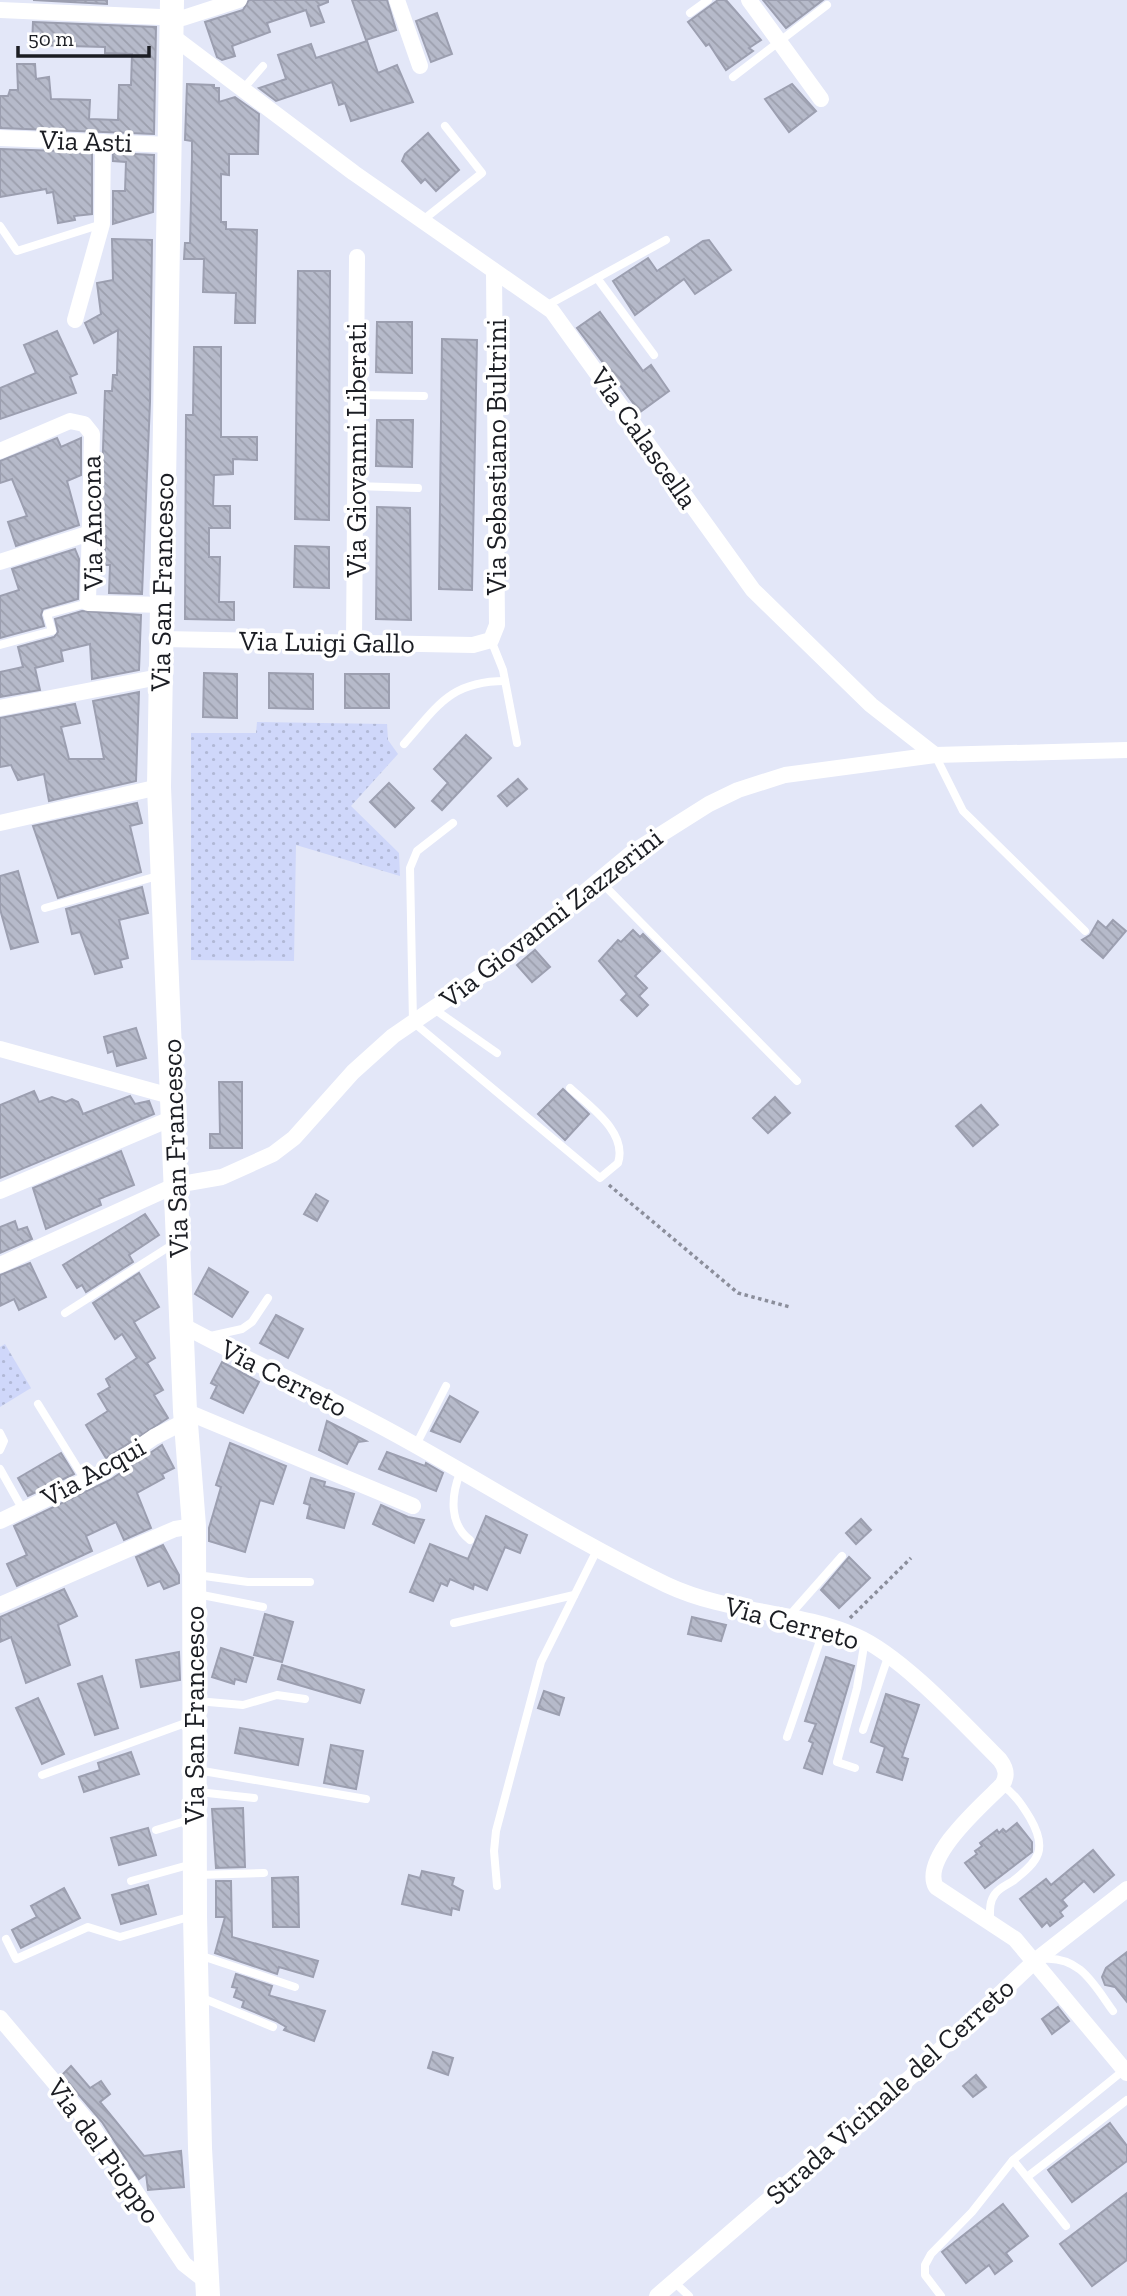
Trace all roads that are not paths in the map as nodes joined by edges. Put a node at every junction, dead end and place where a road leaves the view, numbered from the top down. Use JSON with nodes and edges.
{"nodes":[{"id":1,"x":239,"y":0,"type":"edge"},
{"id":2,"x":397,"y":0,"type":"edge"},
{"id":3,"x":708,"y":0,"type":"edge"},
{"id":4,"x":749,"y":0,"type":"edge"},
{"id":5,"x":827,"y":5,"type":"dead end"},
{"id":6,"x":0,"y":10,"type":"edge"},
{"id":7,"x":690,"y":13,"type":"dead end"},
{"id":8,"x":172,"y":18,"type":"edge"},
{"id":9,"x":780,"y":42,"type":"junction"},
{"id":10,"x":420,"y":65,"type":"dead end"},
{"id":11,"x":263,"y":66,"type":"dead end"},
{"id":12,"x":733,"y":77,"type":"dead end"},
{"id":13,"x":243,"y":89,"type":"junction"},
{"id":14,"x":821,"y":99,"type":"dead end"},
{"id":15,"x":444,"y":126,"type":"dead end"},
{"id":16,"x":0,"y":138,"type":"edge"},
{"id":17,"x":103,"y":142,"type":"junction"},
{"id":18,"x":171,"y":145,"type":"junction"},
{"id":19,"x":423,"y":220,"type":"junction"},
{"id":20,"x":102,"y":224,"type":"junction"},
{"id":21,"x":0,"y":226,"type":"edge"},
{"id":22,"x":666,"y":240,"type":"dead end"},
{"id":23,"x":357,"y":257,"type":"dead end"},
{"id":24,"x":495,"y":271,"type":"junction"},
{"id":25,"x":597,"y":278,"type":"junction"},
{"id":26,"x":547,"y":306,"type":"junction"},
{"id":27,"x":75,"y":320,"type":"dead end"},
{"id":28,"x":654,"y":355,"type":"dead end"},
{"id":29,"x":356,"y":395,"type":"junction"},
{"id":30,"x":424,"y":396,"type":"dead end"},
{"id":31,"x":0,"y":451,"type":"edge"},
{"id":32,"x":355,"y":486,"type":"junction"},
{"id":33,"x":418,"y":488,"type":"dead end"},
{"id":34,"x":90,"y":533,"type":"junction"},
{"id":35,"x":0,"y":562,"type":"edge"},
{"id":36,"x":88,"y":603,"type":"junction"},
{"id":37,"x":163,"y":605,"type":"junction"},
{"id":38,"x":162,"y":639,"type":"junction"},
{"id":39,"x":491,"y":640,"type":"junction"},
{"id":40,"x":354,"y":643,"type":"junction"},
{"id":41,"x":0,"y":645,"type":"edge"},
{"id":42,"x":159,"y":677,"type":"junction"},
{"id":43,"x":505,"y":681,"type":"junction"},
{"id":44,"x":0,"y":708,"type":"edge"},
{"id":45,"x":517,"y":743,"type":"dead end"},
{"id":46,"x":404,"y":744,"type":"dead end"},
{"id":47,"x":1127,"y":750,"type":"edge"},
{"id":48,"x":935,"y":755,"type":"junction"},
{"id":49,"x":159,"y":787,"type":"junction"},
{"id":50,"x":0,"y":823,"type":"edge"},
{"id":51,"x":453,"y":823,"type":"dead end"},
{"id":52,"x":163,"y":874,"type":"junction"},
{"id":53,"x":598,"y":879,"type":"junction"},
{"id":54,"x":45,"y":908,"type":"dead end"},
{"id":55,"x":1085,"y":931,"type":"dead end"},
{"id":56,"x":435,"y":1009,"type":"junction"},
{"id":57,"x":413,"y":1022,"type":"junction"},
{"id":58,"x":0,"y":1049,"type":"edge"},
{"id":59,"x":498,"y":1053,"type":"dead end"},
{"id":60,"x":797,"y":1081,"type":"dead end"},
{"id":61,"x":570,"y":1088,"type":"dead end"},
{"id":62,"x":174,"y":1107,"type":"junction"},
{"id":63,"x":176,"y":1185,"type":"junction"},
{"id":64,"x":0,"y":1191,"type":"edge"},
{"id":65,"x":178,"y":1241,"type":"junction"},
{"id":66,"x":0,"y":1265,"type":"edge"},
{"id":67,"x":268,"y":1298,"type":"dead end"},
{"id":68,"x":65,"y":1313,"type":"dead end"},
{"id":69,"x":182,"y":1325,"type":"junction"},
{"id":70,"x":205,"y":1337,"type":"junction"},
{"id":71,"x":446,"y":1386,"type":"dead end"},
{"id":72,"x":38,"y":1404,"type":"dead end"},
{"id":73,"x":186,"y":1416,"type":"junction"},
{"id":74,"x":0,"y":1433,"type":"edge"},
{"id":75,"x":415,"y":1445,"type":"junction"},
{"id":76,"x":0,"y":1450,"type":"edge"},
{"id":77,"x":0,"y":1469,"type":"edge"},
{"id":78,"x":460,"y":1473,"type":"junction"},
{"id":79,"x":85,"y":1480,"type":"junction"},
{"id":80,"x":413,"y":1506,"type":"dead end"},
{"id":81,"x":23,"y":1510,"type":"junction"},
{"id":82,"x":0,"y":1521,"type":"edge"},
{"id":83,"x":194,"y":1526,"type":"junction"},
{"id":84,"x":470,"y":1540,"type":"dead end"},
{"id":85,"x":598,"y":1548,"type":"junction"},
{"id":86,"x":842,"y":1556,"type":"dead end"},
{"id":87,"x":310,"y":1582,"type":"dead end"},
{"id":88,"x":194,"y":1584,"type":"junction"},
{"id":89,"x":574,"y":1595,"type":"junction"},
{"id":90,"x":0,"y":1605,"type":"edge"},
{"id":91,"x":263,"y":1607,"type":"dead end"},
{"id":92,"x":787,"y":1619,"type":"junction"},
{"id":93,"x":454,"y":1623,"type":"dead end"},
{"id":94,"x":832,"y":1628,"type":"junction"},
{"id":95,"x":864,"y":1640,"type":"junction"},
{"id":96,"x":888,"y":1657,"type":"junction"},
{"id":97,"x":305,"y":1699,"type":"dead end"},
{"id":98,"x":194,"y":1710,"type":"junction"},
{"id":99,"x":863,"y":1730,"type":"dead end"},
{"id":100,"x":787,"y":1737,"type":"dead end"},
{"id":101,"x":855,"y":1768,"type":"dead end"},
{"id":102,"x":42,"y":1775,"type":"dead end"},
{"id":103,"x":195,"y":1780,"type":"junction"},
{"id":104,"x":1002,"y":1785,"type":"junction"},
{"id":105,"x":254,"y":1798,"type":"dead end"},
{"id":106,"x":366,"y":1799,"type":"dead end"},
{"id":107,"x":195,"y":1818,"type":"junction"},
{"id":108,"x":156,"y":1830,"type":"dead end"},
{"id":109,"x":195,"y":1869,"type":"junction"},
{"id":110,"x":264,"y":1873,"type":"dead end"},
{"id":111,"x":131,"y":1881,"type":"dead end"},
{"id":112,"x":497,"y":1886,"type":"dead end"},
{"id":113,"x":1127,"y":1889,"type":"edge"},
{"id":114,"x":195,"y":1916,"type":"junction"},
{"id":115,"x":990,"y":1920,"type":"junction"},
{"id":116,"x":6,"y":1939,"type":"dead end"},
{"id":117,"x":197,"y":1954,"type":"junction"},
{"id":118,"x":1036,"y":1960,"type":"junction"},
{"id":119,"x":295,"y":1987,"type":"dead end"},
{"id":120,"x":197,"y":1996,"type":"junction"},
{"id":121,"x":1113,"y":2011,"type":"dead end"},
{"id":122,"x":0,"y":2018,"type":"edge"},
{"id":123,"x":273,"y":2027,"type":"dead end"},
{"id":124,"x":1126,"y":2074,"type":"edge"},
{"id":125,"x":1127,"y":2100,"type":"edge"},
{"id":126,"x":1013,"y":2160,"type":"junction"},
{"id":127,"x":1027,"y":2177,"type":"junction"},
{"id":128,"x":1066,"y":2226,"type":"dead end"},
{"id":129,"x":673,"y":2281,"type":"junction"},
{"id":130,"x":207,"y":2289,"type":"edge"},
{"id":131,"x":657,"y":2296,"type":"edge"},
{"id":132,"x":689,"y":2296,"type":"edge"},
{"id":133,"x":941,"y":2296,"type":"edge"}],
"edges":[{"from":1,"to":8,"type":"street"},
{"from":2,"to":10,"type":"street"},
{"from":3,"to":7,"type":"lane"},
{"from":4,"to":9,"type":"street"},
{"from":5,"to":9,"type":"lane"},
{"from":6,"to":8,"type":"street"},
{"from":8,"to":13,"type":"street","name":"Via Calascella"},
{"from":8,"to":18,"type":"main road","name":"Via San Francesco"},
{"from":9,"to":12,"type":"lane"},
{"from":9,"to":14,"type":"street"},
{"from":11,"to":13,"type":"lane"},
{"from":13,"to":19,"type":"street","name":"Via Calascella"},
{"from":15,"to":19,"type":"lane"},
{"from":16,"to":17,"type":"street","name":"Via Asti"},
{"from":17,"to":18,"type":"street","name":"Via Asti"},
{"from":17,"to":20,"type":"street"},
{"from":18,"to":37,"type":"main road","name":"Via San Francesco"},
{"from":19,"to":24,"type":"street","name":"Via Calascella"},
{"from":20,"to":21,"type":"lane"},
{"from":20,"to":27,"type":"street"},
{"from":22,"to":25,"type":"lane"},
{"from":23,"to":29,"type":"street","name":"Via Giovanni Liberati"},
{"from":24,"to":26,"type":"street","name":"Via Calascella"},
{"from":24,"to":39,"type":"street","name":"Via Sebastiano Bultrini"},
{"from":25,"to":26,"type":"lane"},
{"from":25,"to":28,"type":"lane"},
{"from":26,"to":48,"type":"street","name":"Via Calascella"},
{"from":29,"to":30,"type":"lane"},
{"from":29,"to":32,"type":"street","name":"Via Giovanni Liberati"},
{"from":31,"to":34,"type":"street","name":"Via Ancona"},
{"from":32,"to":33,"type":"lane"},
{"from":32,"to":40,"type":"street","name":"Via Giovanni Liberati"},
{"from":34,"to":35,"type":"street"},
{"from":34,"to":36,"type":"street","name":"Via Ancona"},
{"from":36,"to":37,"type":"street","name":"Via Ancona"},
{"from":36,"to":41,"type":"lane"},
{"from":37,"to":38,"type":"main road","name":"Via San Francesco"},
{"from":38,"to":40,"type":"street","name":"Via Luigi Gallo"},
{"from":38,"to":42,"type":"main road","name":"Via San Francesco"},
{"from":39,"to":40,"type":"street","name":"Via Luigi Gallo"},
{"from":39,"to":43,"type":"lane"},
{"from":42,"to":44,"type":"street"},
{"from":42,"to":49,"type":"main road","name":"Via San Francesco"},
{"from":43,"to":45,"type":"lane"},
{"from":43,"to":46,"type":"lane"},
{"from":47,"to":48,"type":"street"},
{"from":48,"to":53,"type":"street","name":"Via Giovanni Zazzerini"},
{"from":48,"to":55,"type":"lane"},
{"from":49,"to":50,"type":"street"},
{"from":49,"to":52,"type":"main road","name":"Via San Francesco"},
{"from":51,"to":57,"type":"lane"},
{"from":52,"to":54,"type":"lane"},
{"from":52,"to":62,"type":"main road","name":"Via San Francesco"},
{"from":53,"to":56,"type":"street","name":"Via Giovanni Zazzerini"},
{"from":53,"to":60,"type":"lane"},
{"from":56,"to":57,"type":"street","name":"Via Giovanni Zazzerini"},
{"from":56,"to":59,"type":"lane"},
{"from":57,"to":61,"type":"lane"},
{"from":57,"to":63,"type":"street","name":"Via Giovanni Zazzerini"},
{"from":58,"to":62,"type":"street"},
{"from":62,"to":63,"type":"main road","name":"Via San Francesco"},
{"from":62,"to":64,"type":"street"},
{"from":63,"to":65,"type":"main road","name":"Via San Francesco"},
{"from":63,"to":66,"type":"street"},
{"from":65,"to":68,"type":"lane"},
{"from":65,"to":69,"type":"main road","name":"Via San Francesco"},
{"from":67,"to":70,"type":"lane"},
{"from":69,"to":70,"type":"street","name":"Via Cerreto"},
{"from":69,"to":73,"type":"main road","name":"Via San Francesco"},
{"from":70,"to":75,"type":"street","name":"Via Cerreto"},
{"from":71,"to":75,"type":"lane"},
{"from":72,"to":79,"type":"lane"},
{"from":73,"to":79,"type":"street","name":"Via Acqui"},
{"from":73,"to":80,"type":"street"},
{"from":73,"to":83,"type":"main road","name":"Via San Francesco"},
{"from":74,"to":76,"type":"lane"},
{"from":75,"to":78,"type":"street","name":"Via Cerreto"},
{"from":77,"to":81,"type":"lane"},
{"from":78,"to":84,"type":"lane"},
{"from":78,"to":85,"type":"street","name":"Via Cerreto"},
{"from":79,"to":81,"type":"street","name":"Via Acqui"},
{"from":81,"to":82,"type":"street","name":"Via Acqui"},
{"from":83,"to":88,"type":"main road","name":"Via San Francesco"},
{"from":83,"to":90,"type":"street"},
{"from":85,"to":89,"type":"lane"},
{"from":85,"to":92,"type":"street","name":"Via Cerreto"},
{"from":86,"to":92,"type":"lane"},
{"from":87,"to":88,"type":"lane"},
{"from":88,"to":91,"type":"lane"},
{"from":88,"to":98,"type":"main road","name":"Via San Francesco"},
{"from":89,"to":93,"type":"lane"},
{"from":89,"to":112,"type":"lane"},
{"from":92,"to":94,"type":"street","name":"Via Cerreto"},
{"from":94,"to":95,"type":"street","name":"Via Cerreto"},
{"from":94,"to":100,"type":"lane"},
{"from":95,"to":96,"type":"street","name":"Via Cerreto"},
{"from":95,"to":101,"type":"lane"},
{"from":96,"to":99,"type":"lane"},
{"from":96,"to":104,"type":"street","name":"Via Cerreto"},
{"from":97,"to":98,"type":"lane"},
{"from":98,"to":102,"type":"lane"},
{"from":98,"to":103,"type":"main road","name":"Via San Francesco"},
{"from":103,"to":105,"type":"lane"},
{"from":103,"to":106,"type":"lane"},
{"from":103,"to":107,"type":"main road","name":"Via San Francesco"},
{"from":104,"to":115,"type":"lane"},
{"from":104,"to":115,"type":"street"},
{"from":107,"to":108,"type":"lane"},
{"from":107,"to":109,"type":"main road","name":"Via San Francesco"},
{"from":109,"to":110,"type":"lane"},
{"from":109,"to":111,"type":"lane"},
{"from":109,"to":114,"type":"main road","name":"Via San Francesco"},
{"from":113,"to":118,"type":"street","name":"Strada Vicinale del Cerreto"},
{"from":114,"to":116,"type":"lane"},
{"from":114,"to":117,"type":"main road","name":"Via San Francesco"},
{"from":115,"to":118,"type":"street"},
{"from":117,"to":119,"type":"lane"},
{"from":117,"to":120,"type":"main road","name":"Via San Francesco"},
{"from":118,"to":121,"type":"lane"},
{"from":118,"to":124,"type":"street"},
{"from":118,"to":129,"type":"street","name":"Strada Vicinale del Cerreto"},
{"from":120,"to":123,"type":"lane"},
{"from":120,"to":130,"type":"main road","name":"Via San Francesco"},
{"from":122,"to":130,"type":"street","name":"Via del Pioppo"},
{"from":124,"to":126,"type":"lane"},
{"from":125,"to":127,"type":"lane"},
{"from":126,"to":127,"type":"lane"},
{"from":126,"to":133,"type":"lane"},
{"from":127,"to":128,"type":"lane"},
{"from":129,"to":131,"type":"street","name":"Strada Vicinale del Cerreto"},
{"from":129,"to":132,"type":"lane"}]}
